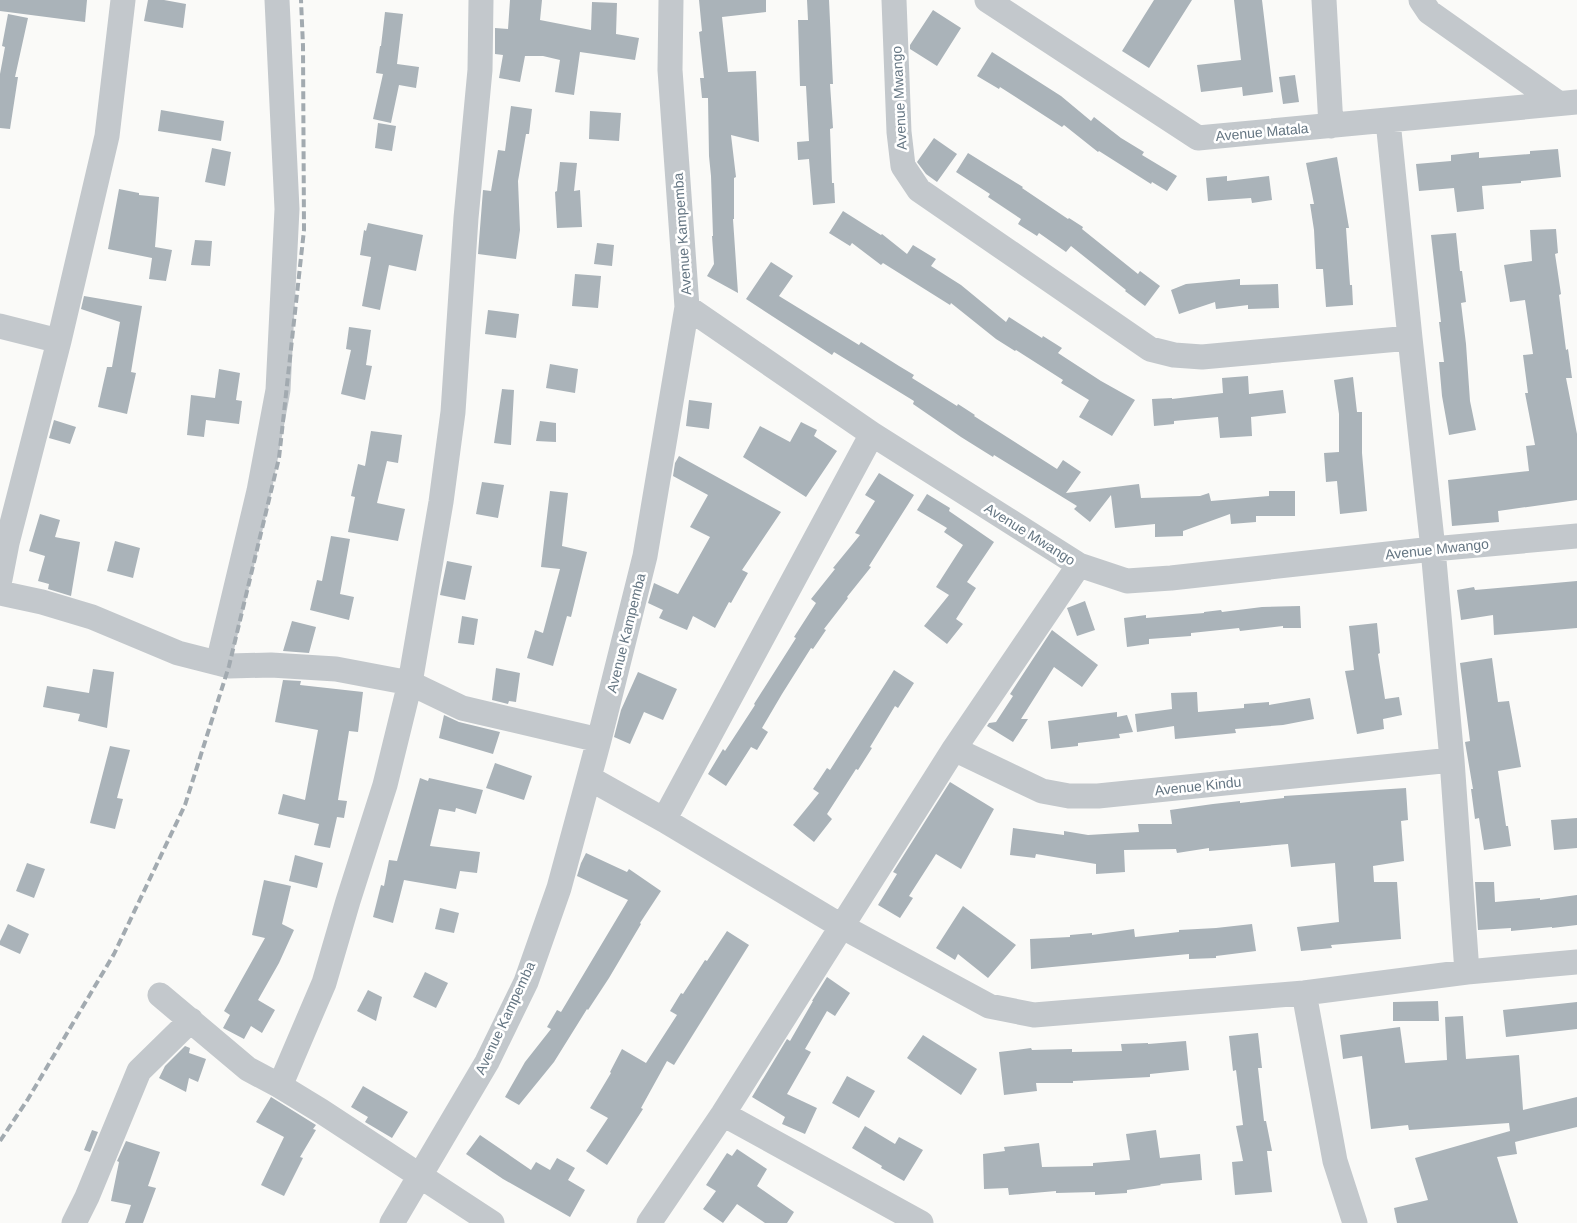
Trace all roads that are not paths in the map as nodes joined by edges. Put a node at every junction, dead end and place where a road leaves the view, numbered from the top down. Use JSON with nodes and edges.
{"nodes":[{"id":1,"x":123,"y":0,"type":"edge"},
{"id":2,"x":276,"y":0,"type":"edge"},
{"id":3,"x":481,"y":0,"type":"edge"},
{"id":4,"x":671,"y":0,"type":"edge"},
{"id":5,"x":894,"y":0,"type":"edge"},
{"id":6,"x":987,"y":0,"type":"edge"},
{"id":7,"x":1324,"y":0,"type":"edge"},
{"id":8,"x":1421,"y":0,"type":"edge"},
{"id":9,"x":1567,"y":103,"type":"edge"},
{"id":10,"x":1388,"y":121,"type":"junction"},
{"id":11,"x":1331,"y":126,"type":"junction"},
{"id":12,"x":687,"y":308,"type":"junction"},
{"id":13,"x":0,"y":326,"type":"edge"},
{"id":14,"x":1410,"y":338,"type":"junction"},
{"id":15,"x":59,"y":341,"type":"junction"},
{"id":16,"x":872,"y":434,"type":"junction"},
{"id":17,"x":1577,"y":536,"type":"edge"},
{"id":18,"x":1433,"y":548,"type":"junction"},
{"id":19,"x":1079,"y":565,"type":"junction"},
{"id":20,"x":0,"y":579,"type":"edge"},
{"id":21,"x":0,"y":593,"type":"edge"},
{"id":22,"x":218,"y":662,"type":"junction"},
{"id":23,"x":410,"y":683,"type":"junction"},
{"id":24,"x":599,"y":740,"type":"junction"},
{"id":25,"x":954,"y":749,"type":"junction"},
{"id":26,"x":1452,"y":760,"type":"junction"},
{"id":27,"x":589,"y":778,"type":"junction"},
{"id":28,"x":664,"y":820,"type":"junction"},
{"id":29,"x":841,"y":926,"type":"junction"},
{"id":30,"x":1577,"y":962,"type":"edge"},
{"id":31,"x":1467,"y":972,"type":"junction"},
{"id":32,"x":1304,"y":993,"type":"junction"},
{"id":33,"x":160,"y":995,"type":"dead end"},
{"id":34,"x":191,"y":1020,"type":"junction"},
{"id":35,"x":280,"y":1086,"type":"junction"},
{"id":36,"x":723,"y":1114,"type":"junction"},
{"id":37,"x":420,"y":1177,"type":"junction"},
{"id":38,"x":74,"y":1223,"type":"edge"},
{"id":39,"x":392,"y":1223,"type":"edge"},
{"id":40,"x":492,"y":1223,"type":"edge"},
{"id":41,"x":649,"y":1223,"type":"edge"},
{"id":42,"x":921,"y":1223,"type":"edge"},
{"id":43,"x":1348,"y":1223,"type":"edge"}],
"edges":[{"from":1,"to":15,"type":"street"},
{"from":2,"to":22,"type":"street"},
{"from":3,"to":23,"type":"street"},
{"from":4,"to":12,"type":"street","name":"Avenue Kampemba"},
{"from":5,"to":14,"type":"street","name":"Avenue Mwango"},
{"from":6,"to":11,"type":"street","name":"Avenue Matala"},
{"from":7,"to":11,"type":"street"},
{"from":8,"to":9,"type":"street"},
{"from":9,"to":10,"type":"street","name":"Avenue Matala"},
{"from":10,"to":11,"type":"street","name":"Avenue Matala"},
{"from":10,"to":14,"type":"street"},
{"from":12,"to":16,"type":"street","name":"Avenue Mwango"},
{"from":12,"to":24,"type":"street","name":"Avenue Kampemba"},
{"from":13,"to":15,"type":"street"},
{"from":14,"to":18,"type":"street"},
{"from":15,"to":20,"type":"street"},
{"from":16,"to":19,"type":"street","name":"Avenue Mwango"},
{"from":16,"to":28,"type":"street"},
{"from":17,"to":18,"type":"street","name":"Avenue Mwango"},
{"from":18,"to":19,"type":"street","name":"Avenue Mwango"},
{"from":18,"to":26,"type":"street"},
{"from":19,"to":25,"type":"street"},
{"from":21,"to":22,"type":"street"},
{"from":22,"to":23,"type":"street"},
{"from":23,"to":24,"type":"street"},
{"from":23,"to":35,"type":"street"},
{"from":24,"to":27,"type":"street","name":"Avenue Kampemba"},
{"from":25,"to":26,"type":"street","name":"Avenue Kindu"},
{"from":25,"to":29,"type":"street"},
{"from":26,"to":31,"type":"street"},
{"from":27,"to":28,"type":"street"},
{"from":27,"to":37,"type":"street","name":"Avenue Kampemba"},
{"from":28,"to":29,"type":"street"},
{"from":29,"to":32,"type":"street"},
{"from":29,"to":36,"type":"street"},
{"from":30,"to":31,"type":"street"},
{"from":31,"to":32,"type":"street"},
{"from":32,"to":43,"type":"street"},
{"from":33,"to":34,"type":"street"},
{"from":34,"to":35,"type":"street"},
{"from":34,"to":38,"type":"street"},
{"from":35,"to":37,"type":"street"},
{"from":36,"to":41,"type":"street"},
{"from":36,"to":42,"type":"street"},
{"from":37,"to":39,"type":"street","name":"Avenue Kampemba"},
{"from":37,"to":40,"type":"street"}]}
